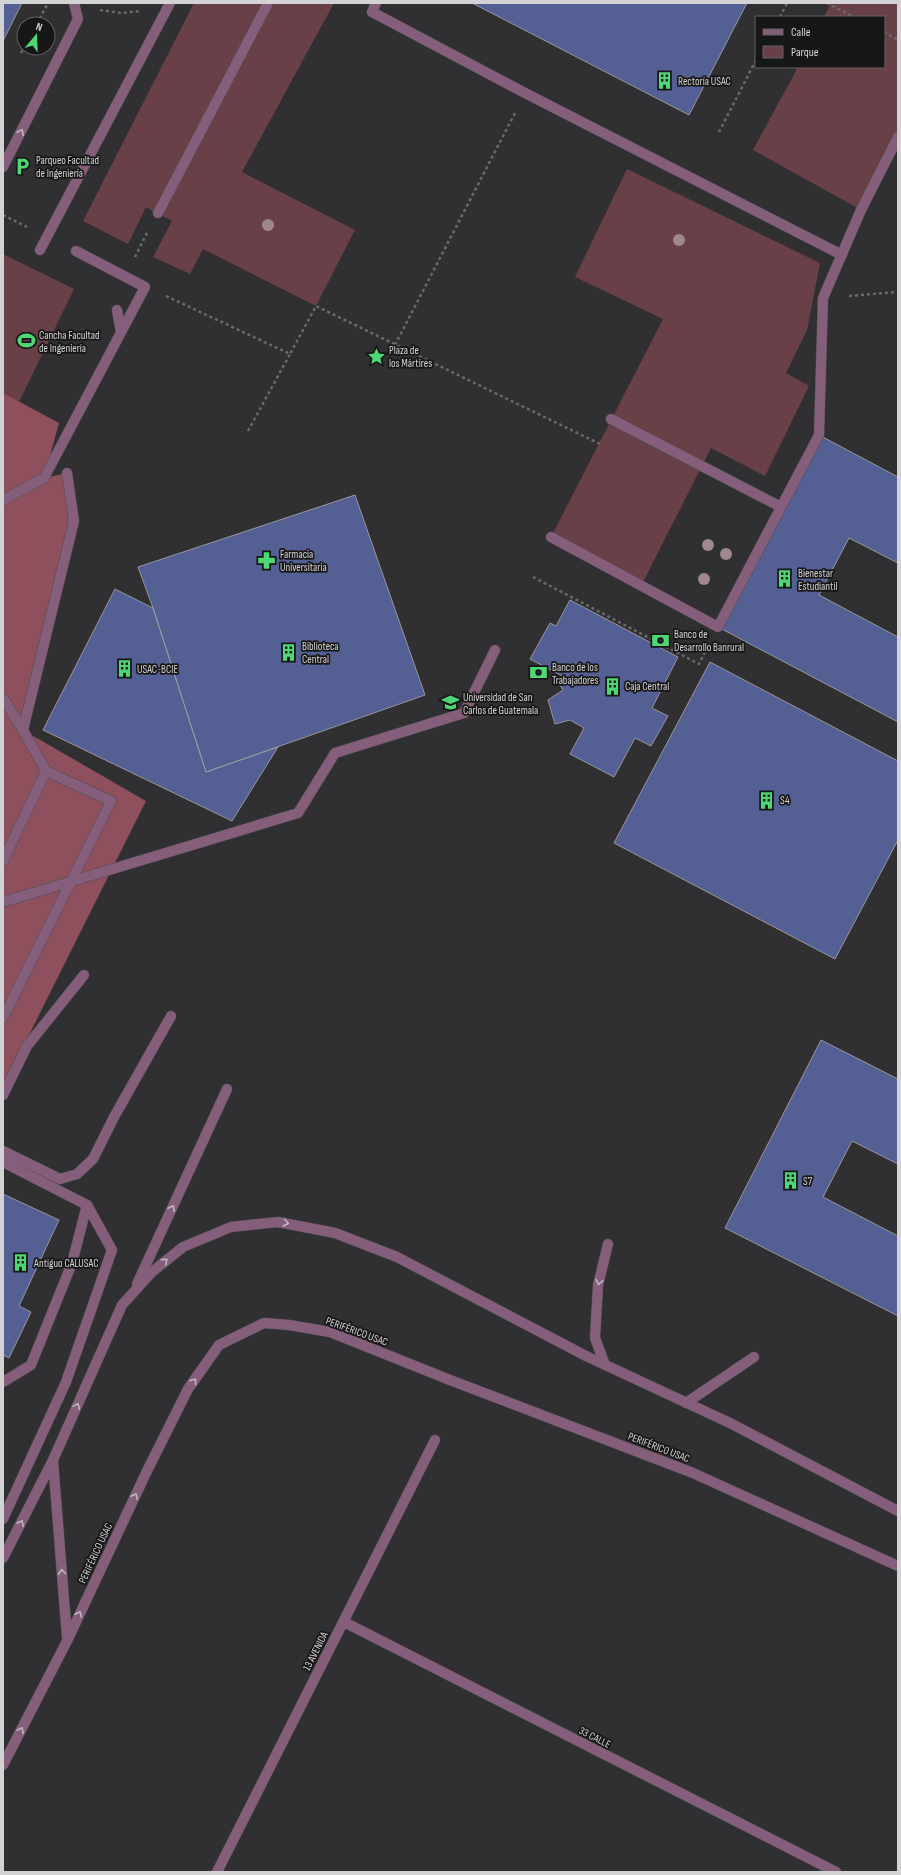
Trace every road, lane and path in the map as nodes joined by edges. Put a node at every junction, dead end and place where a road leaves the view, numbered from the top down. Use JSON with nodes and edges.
{"nodes":[{"id":1,"x":48,"y":3,"type":"edge"},
{"id":2,"x":268,"y":3,"type":"edge"},
{"id":3,"x":376,"y":3,"type":"edge"},
{"id":4,"x":788,"y":3,"type":"edge"},
{"id":5,"x":827,"y":3,"type":"edge"},
{"id":6,"x":75,"y":5,"type":"edge"},
{"id":7,"x":169,"y":5,"type":"edge"},
{"id":8,"x":41,"y":16,"type":"edge"},
{"id":9,"x":781,"y":16,"type":"edge"},
{"id":10,"x":852,"y":16,"type":"edge"},
{"id":11,"x":885,"y":33,"type":"edge"},
{"id":12,"x":898,"y":40,"type":"edge"},
{"id":13,"x":755,"y":62,"type":"edge"},
{"id":14,"x":525,"y":93,"type":"junction"},
{"id":15,"x":719,"y":132,"type":"dead end"},
{"id":16,"x":898,"y":137,"type":"edge"},
{"id":17,"x":3,"y":167,"type":"edge"},
{"id":18,"x":158,"y":213,"type":"dead end"},
{"id":19,"x":40,"y":250,"type":"dead end"},
{"id":20,"x":76,"y":251,"type":"dead end"},
{"id":21,"x":842,"y":255,"type":"junction"},
{"id":22,"x":145,"y":286,"type":"junction"},
{"id":23,"x":898,"y":292,"type":"edge"},
{"id":24,"x":823,"y":298,"type":"junction"},
{"id":25,"x":117,"y":310,"type":"dead end"},
{"id":26,"x":121,"y":332,"type":"junction"},
{"id":27,"x":396,"y":345,"type":"junction"},
{"id":28,"x":290,"y":354,"type":"junction"},
{"id":29,"x":612,"y":418,"type":"dead end"},
{"id":30,"x":248,"y":431,"type":"dead end"},
{"id":31,"x":600,"y":444,"type":"dead end"},
{"id":32,"x":67,"y":473,"type":"dead end"},
{"id":33,"x":3,"y":500,"type":"edge"},
{"id":34,"x":781,"y":507,"type":"junction"},
{"id":35,"x":551,"y":537,"type":"dead end"},
{"id":36,"x":533,"y":577,"type":"dead end"},
{"id":37,"x":718,"y":626,"type":"junction"},
{"id":38,"x":495,"y":650,"type":"dead end"},
{"id":39,"x":3,"y":698,"type":"edge"},
{"id":40,"x":23,"y":730,"type":"junction"},
{"id":41,"x":46,"y":771,"type":"junction"},
{"id":42,"x":3,"y":861,"type":"edge"},
{"id":43,"x":71,"y":881,"type":"junction"},
{"id":44,"x":3,"y":902,"type":"edge"},
{"id":45,"x":84,"y":975,"type":"dead end"},
{"id":46,"x":171,"y":1016,"type":"dead end"},
{"id":47,"x":3,"y":1018,"type":"edge"},
{"id":48,"x":227,"y":1089,"type":"dead end"},
{"id":49,"x":3,"y":1095,"type":"edge"},
{"id":50,"x":3,"y":1151,"type":"edge"},
{"id":51,"x":3,"y":1162,"type":"edge"},
{"id":52,"x":87,"y":1205,"type":"junction"},
{"id":53,"x":608,"y":1244,"type":"dead end"},
{"id":54,"x":132,"y":1294,"type":"junction"},
{"id":55,"x":754,"y":1357,"type":"dead end"},
{"id":56,"x":605,"y":1365,"type":"junction"},
{"id":57,"x":3,"y":1382,"type":"edge"},
{"id":58,"x":686,"y":1403,"type":"junction"},
{"id":59,"x":435,"y":1440,"type":"dead end"},
{"id":60,"x":53,"y":1460,"type":"junction"},
{"id":61,"x":898,"y":1511,"type":"edge"},
{"id":62,"x":3,"y":1519,"type":"edge"},
{"id":63,"x":3,"y":1556,"type":"edge"},
{"id":64,"x":898,"y":1566,"type":"edge"},
{"id":65,"x":344,"y":1622,"type":"junction"},
{"id":66,"x":68,"y":1638,"type":"junction"},
{"id":67,"x":3,"y":1764,"type":"edge"},
{"id":68,"x":217,"y":1872,"type":"edge"},
{"id":69,"x":836,"y":1872,"type":"edge"}],
"edges":[{"from":1,"to":8,"type":"path"},
{"from":2,"to":18,"type":"street"},
{"from":3,"to":14,"type":"street"},
{"from":4,"to":9,"type":"path"},
{"from":5,"to":10,"type":"path"},
{"from":6,"to":7,"type":"path"},
{"from":17,"to":6,"type":"street","one_way":true},
{"from":7,"to":19,"type":"street"},
{"from":11,"to":12,"type":"path"},
{"from":13,"to":15,"type":"path"},
{"from":14,"to":21,"type":"street"},
{"from":14,"to":27,"type":"path"},
{"from":16,"to":21,"type":"street"},
{"from":20,"to":22,"type":"street"},
{"from":21,"to":24,"type":"street"},
{"from":22,"to":26,"type":"street"},
{"from":22,"to":28,"type":"path"},
{"from":23,"to":24,"type":"path"},
{"from":24,"to":34,"type":"street"},
{"from":25,"to":26,"type":"street"},
{"from":26,"to":33,"type":"street"},
{"from":27,"to":28,"type":"path"},
{"from":27,"to":31,"type":"path"},
{"from":28,"to":30,"type":"path"},
{"from":29,"to":34,"type":"street"},
{"from":32,"to":40,"type":"street"},
{"from":34,"to":37,"type":"street"},
{"from":35,"to":37,"type":"street"},
{"from":36,"to":37,"type":"path"},
{"from":38,"to":43,"type":"street"},
{"from":39,"to":40,"type":"street"},
{"from":40,"to":41,"type":"street"},
{"from":41,"to":42,"type":"street"},
{"from":41,"to":43,"type":"street"},
{"from":43,"to":44,"type":"street"},
{"from":43,"to":47,"type":"street"},
{"from":45,"to":49,"type":"street"},
{"from":46,"to":50,"type":"street"},
{"from":54,"to":48,"type":"street","one_way":true},
{"from":51,"to":52,"type":"street"},
{"from":52,"to":57,"type":"street"},
{"from":52,"to":62,"type":"street"},
{"from":53,"to":56,"type":"street","one_way":true},
{"from":54,"to":56,"type":"street","one_way":true},
{"from":60,"to":54,"type":"street","one_way":true},
{"from":55,"to":58,"type":"street"},
{"from":56,"to":58,"type":"street"},
{"from":58,"to":61,"type":"street"},
{"from":59,"to":65,"type":"street","name":"13 AVENIDA"},
{"from":63,"to":60,"type":"street","one_way":true},
{"from":66,"to":60,"type":"street","one_way":true},
{"from":66,"to":64,"type":"street","name":"PERIFÉRICO USAC","one_way":true},
{"from":65,"to":68,"type":"street","name":"13 AVENIDA"},
{"from":65,"to":69,"type":"street","name":"33 CALLE"},
{"from":67,"to":66,"type":"street","name":"PERIFÉRICO USAC","one_way":true}]}
